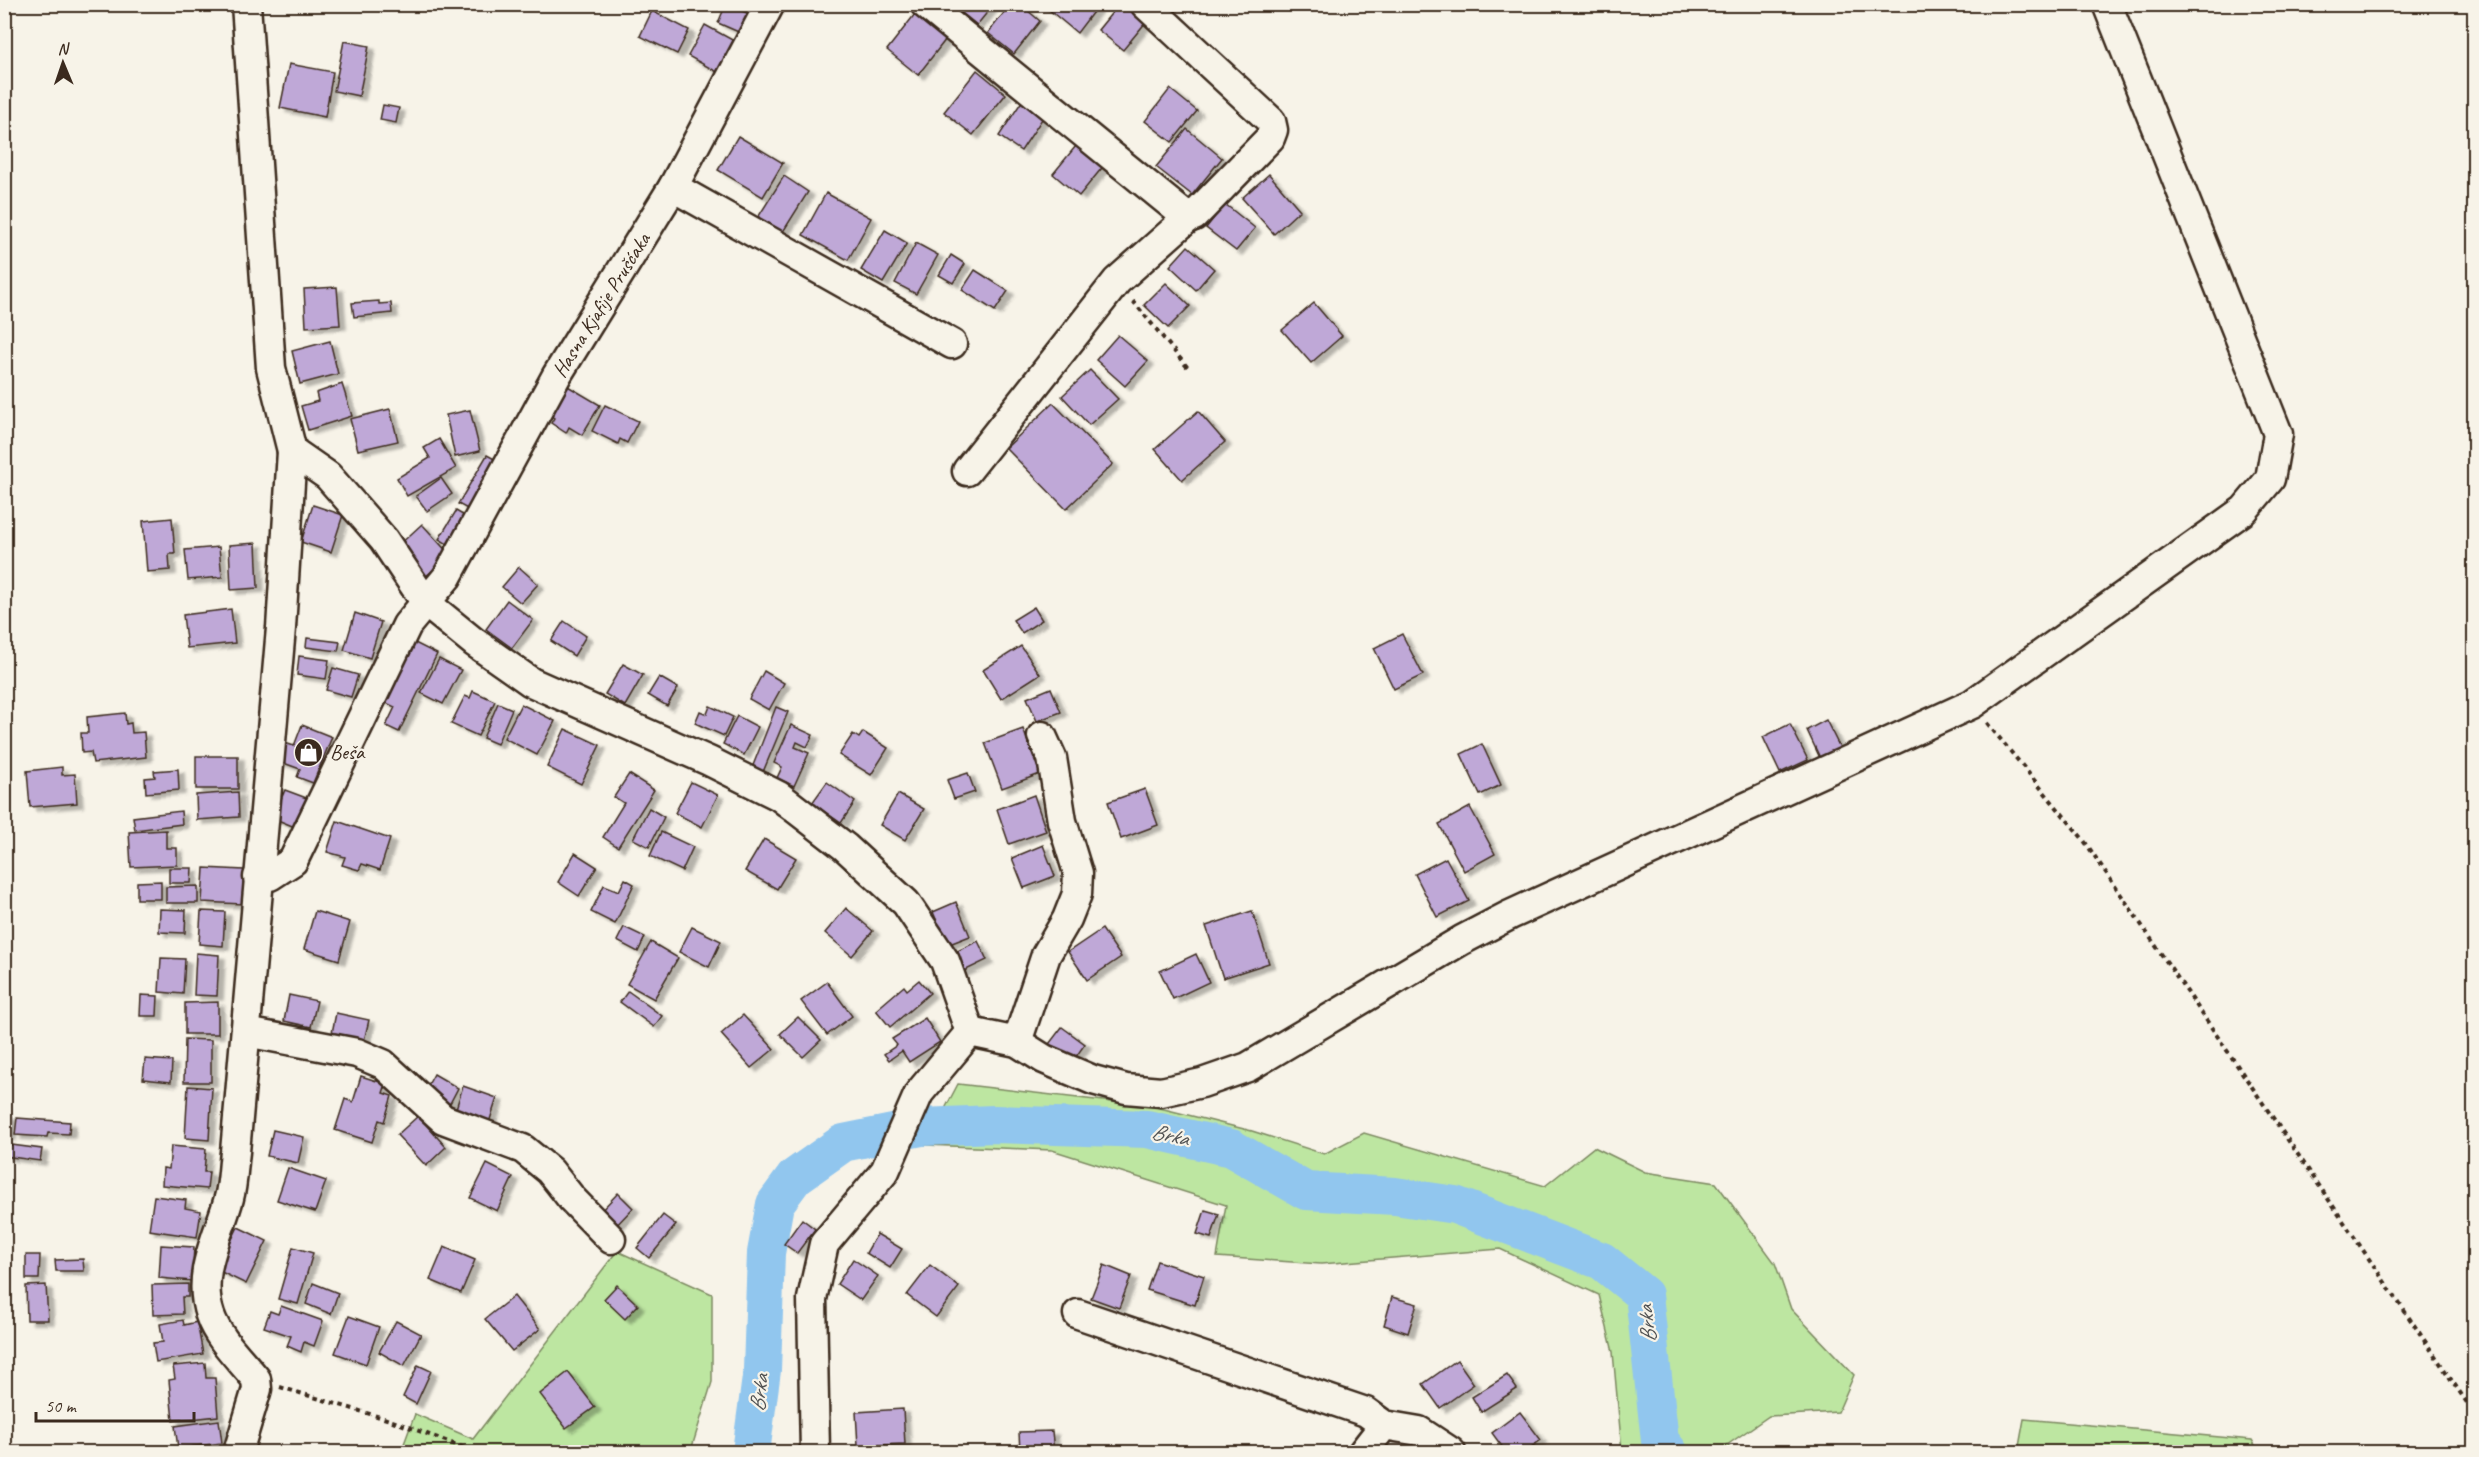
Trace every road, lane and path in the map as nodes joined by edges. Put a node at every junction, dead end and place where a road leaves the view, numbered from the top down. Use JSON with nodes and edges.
{"nodes":[{"id":1,"x":246,"y":4,"type":"edge"},
{"id":2,"x":770,"y":4,"type":"edge"},
{"id":3,"x":925,"y":4,"type":"edge"},
{"id":4,"x":1145,"y":4,"type":"edge"},
{"id":5,"x":2108,"y":4,"type":"edge"},
{"id":6,"x":673,"y":187,"type":"junction"},
{"id":7,"x":1188,"y":218,"type":"junction"},
{"id":8,"x":1117,"y":282,"type":"junction"},
{"id":9,"x":952,"y":344,"type":"dead end"},
{"id":10,"x":1188,"y":368,"type":"dead end"},
{"id":11,"x":292,"y":451,"type":"junction"},
{"id":12,"x":967,"y":471,"type":"dead end"},
{"id":13,"x":426,"y":603,"type":"junction"},
{"id":14,"x":1972,"y":704,"type":"junction"},
{"id":15,"x":1042,"y":736,"type":"dead end"},
{"id":16,"x":258,"y":877,"type":"junction"},
{"id":17,"x":246,"y":1032,"type":"junction"},
{"id":18,"x":970,"y":1032,"type":"junction"},
{"id":19,"x":1017,"y":1042,"type":"junction"},
{"id":20,"x":611,"y":1239,"type":"dead end"},
{"id":21,"x":1078,"y":1314,"type":"dead end"},
{"id":22,"x":256,"y":1379,"type":"junction"},
{"id":23,"x":2475,"y":1413,"type":"edge"},
{"id":24,"x":1384,"y":1425,"type":"junction"},
{"id":25,"x":238,"y":1452,"type":"edge"},
{"id":26,"x":475,"y":1452,"type":"edge"},
{"id":27,"x":815,"y":1452,"type":"edge"},
{"id":28,"x":1363,"y":1452,"type":"edge"},
{"id":29,"x":1451,"y":1452,"type":"edge"}],
"edges":[{"from":1,"to":11,"type":"street"},
{"from":2,"to":6,"type":"street","name":"Hasna Kjafije Prušćaka"},
{"from":3,"to":7,"type":"street"},
{"from":4,"to":7,"type":"street"},
{"from":5,"to":14,"type":"street"},
{"from":6,"to":9,"type":"street"},
{"from":6,"to":13,"type":"street","name":"Hasna Kjafije Prušćaka"},
{"from":7,"to":8,"type":"street"},
{"from":8,"to":10,"type":"path"},
{"from":8,"to":12,"type":"street"},
{"from":11,"to":13,"type":"street"},
{"from":11,"to":16,"type":"street"},
{"from":13,"to":16,"type":"street","name":"Hasna Kjafije Prušćaka"},
{"from":13,"to":18,"type":"street"},
{"from":14,"to":19,"type":"street"},
{"from":14,"to":23,"type":"path"},
{"from":15,"to":19,"type":"street"},
{"from":16,"to":17,"type":"street"},
{"from":17,"to":20,"type":"street"},
{"from":17,"to":22,"type":"street"},
{"from":18,"to":19,"type":"street"},
{"from":18,"to":27,"type":"street"},
{"from":21,"to":24,"type":"street"},
{"from":22,"to":25,"type":"street"},
{"from":22,"to":26,"type":"path"},
{"from":24,"to":28,"type":"street"},
{"from":24,"to":29,"type":"street"}]}
